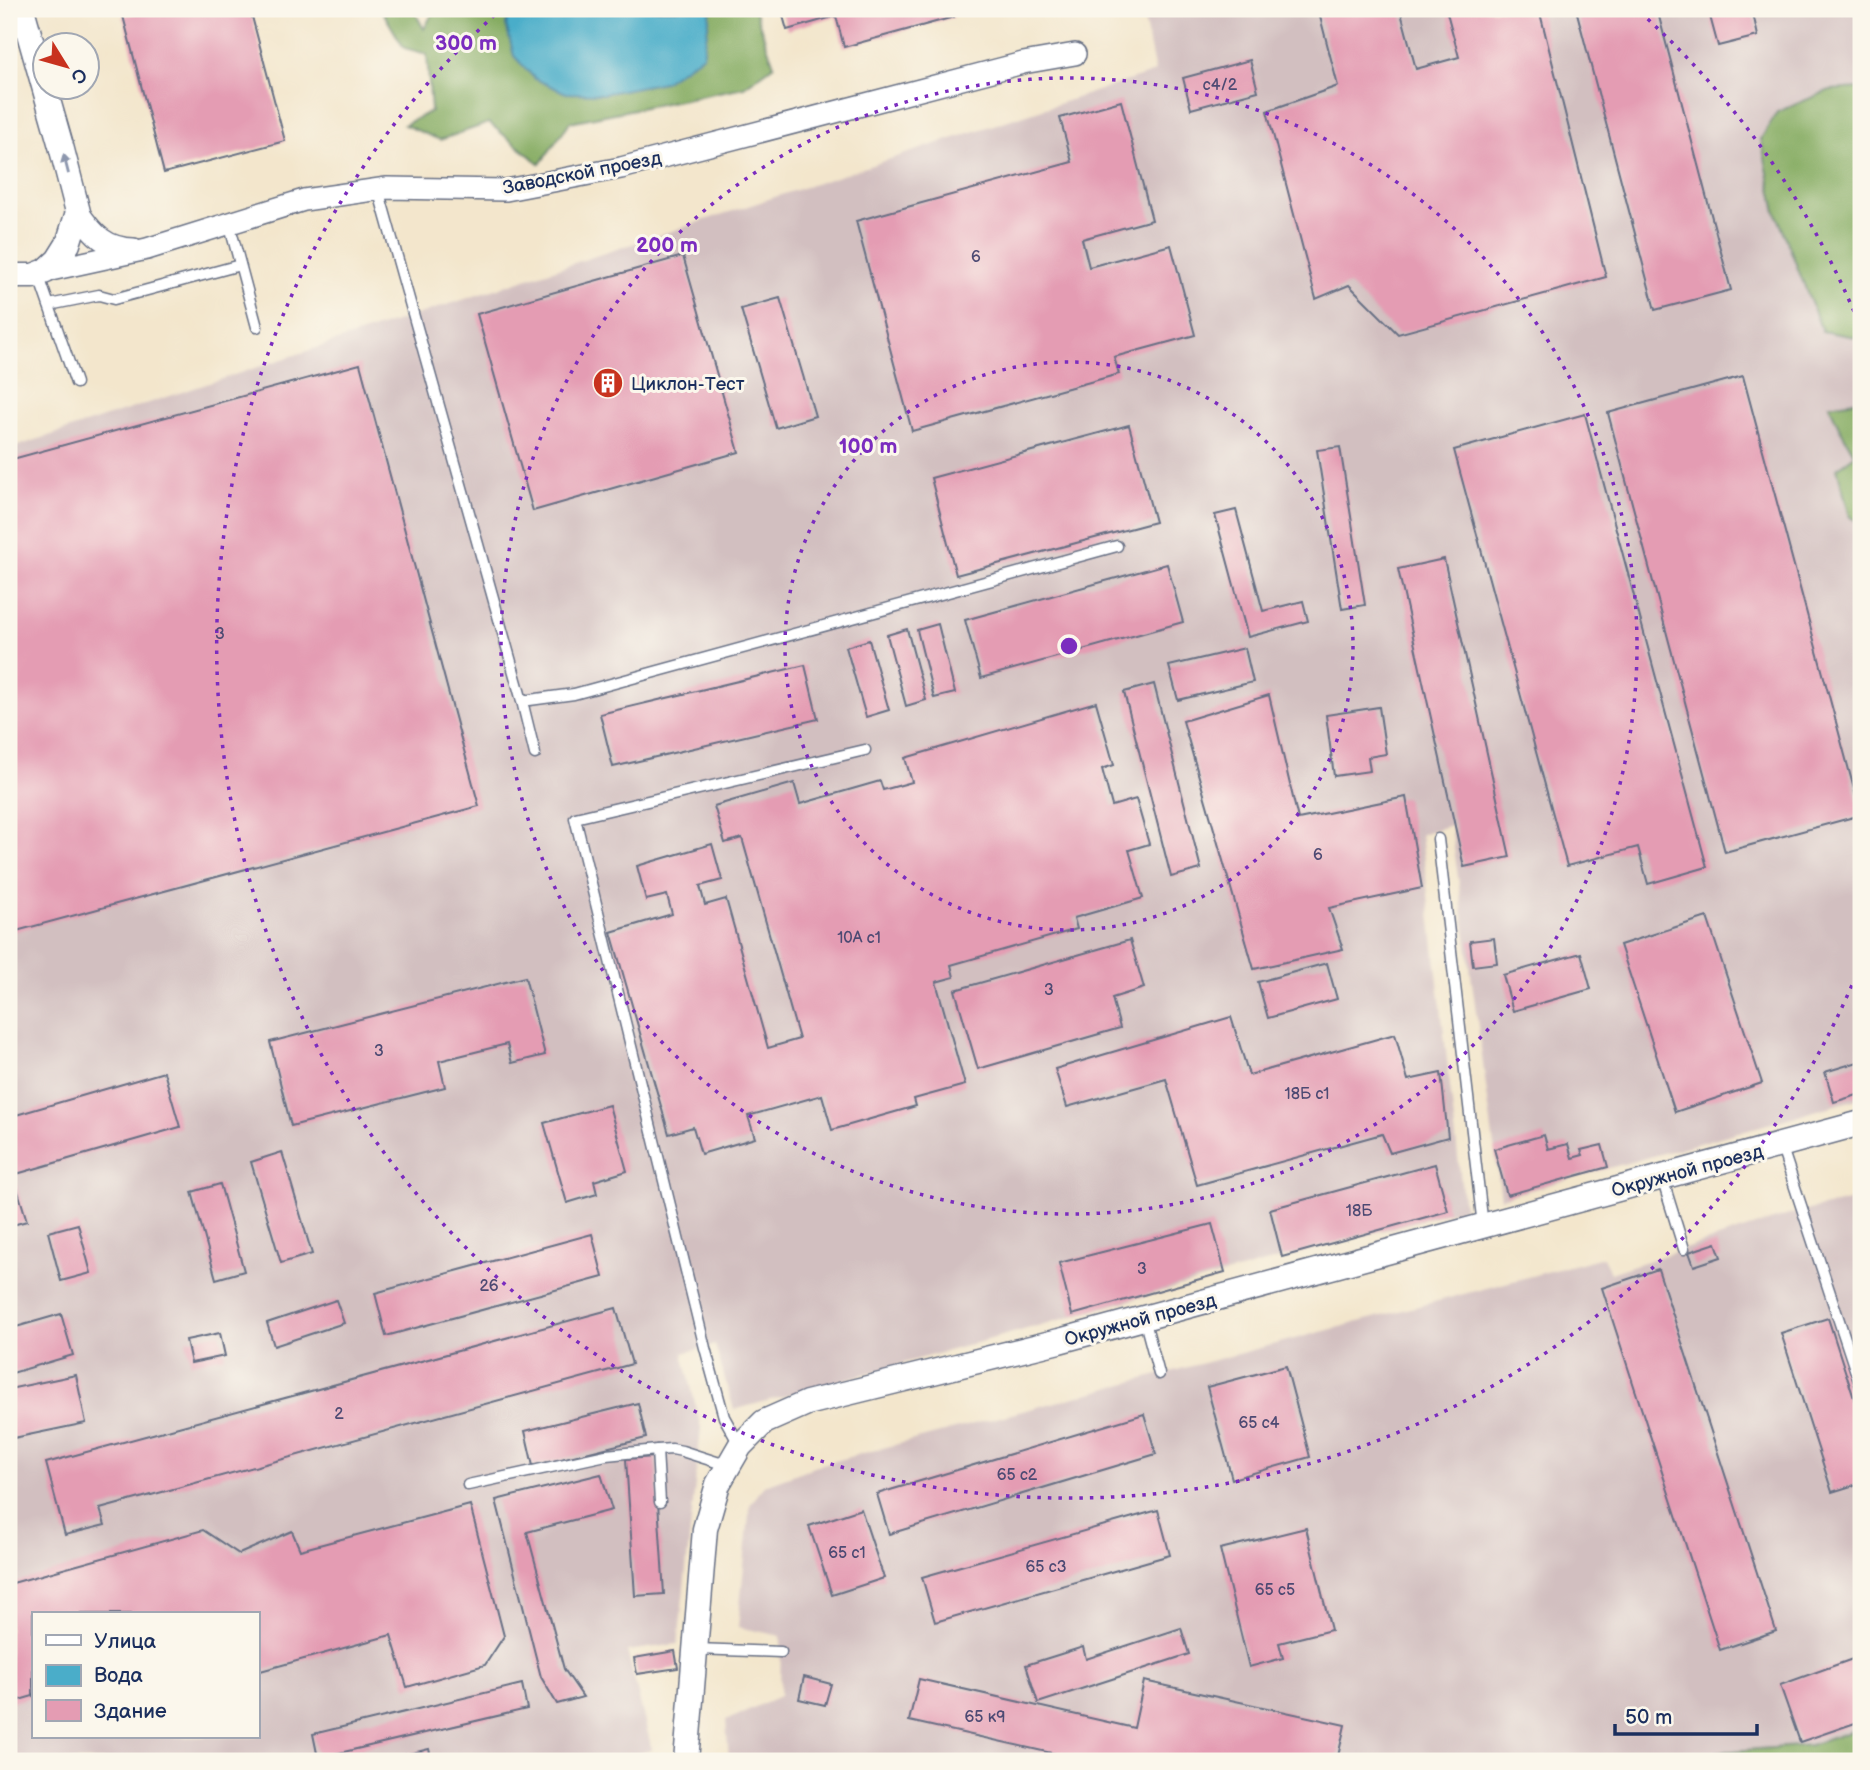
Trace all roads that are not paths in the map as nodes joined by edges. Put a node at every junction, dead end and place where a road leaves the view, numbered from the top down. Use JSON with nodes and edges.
{"nodes":[{"id":1,"x":22,"y":9,"type":"edge"},
{"id":2,"x":1075,"y":54,"type":"dead end"},
{"id":3,"x":378,"y":189,"type":"junction"},
{"id":4,"x":78,"y":212,"type":"junction"},
{"id":5,"x":229,"y":223,"type":"junction"},
{"id":6,"x":147,"y":249,"type":"junction"},
{"id":7,"x":240,"y":265,"type":"junction"},
{"id":8,"x":42,"y":272,"type":"junction"},
{"id":9,"x":10,"y":277,"type":"edge"},
{"id":10,"x":49,"y":305,"type":"junction"},
{"id":11,"x":257,"y":327,"type":"dead end"},
{"id":12,"x":76,"y":383,"type":"dead end"},
{"id":13,"x":1117,"y":546,"type":"dead end"},
{"id":14,"x":522,"y":701,"type":"junction"},
{"id":15,"x":865,"y":750,"type":"dead end"},
{"id":16,"x":535,"y":754,"type":"dead end"},
{"id":17,"x":1438,"y":839,"type":"dead end"},
{"id":18,"x":1861,"y":1123,"type":"edge"},
{"id":19,"x":1781,"y":1145,"type":"junction"},
{"id":20,"x":1662,"y":1177,"type":"junction"},
{"id":21,"x":1483,"y":1226,"type":"junction"},
{"id":22,"x":1684,"y":1249,"type":"dead end"},
{"id":23,"x":1144,"y":1318,"type":"junction"},
{"id":24,"x":1159,"y":1374,"type":"dead end"},
{"id":25,"x":1861,"y":1387,"type":"edge"},
{"id":26,"x":657,"y":1450,"type":"junction"},
{"id":27,"x":734,"y":1456,"type":"junction"},
{"id":28,"x":468,"y":1485,"type":"dead end"},
{"id":29,"x":660,"y":1502,"type":"dead end"},
{"id":30,"x":695,"y":1649,"type":"junction"},
{"id":31,"x":781,"y":1652,"type":"dead end"},
{"id":32,"x":686,"y":1761,"type":"edge"}],
"edges":[{"from":4,"to":1,"type":"street","one_way":true},
{"from":2,"to":3,"type":"street","name":"Заводской проезд"},
{"from":3,"to":5,"type":"street","name":"Заводской проезд"},
{"from":3,"to":14,"type":"lane"},
{"from":4,"to":6,"type":"street"},
{"from":4,"to":8,"type":"street"},
{"from":5,"to":6,"type":"street","name":"Заводской проезд"},
{"from":5,"to":7,"type":"lane"},
{"from":6,"to":8,"type":"street","name":"Заводской проезд"},
{"from":7,"to":10,"type":"lane"},
{"from":7,"to":11,"type":"lane"},
{"from":8,"to":9,"type":"street"},
{"from":8,"to":10,"type":"lane"},
{"from":10,"to":12,"type":"lane"},
{"from":13,"to":14,"type":"lane"},
{"from":14,"to":16,"type":"lane"},
{"from":15,"to":27,"type":"lane"},
{"from":17,"to":21,"type":"lane"},
{"from":18,"to":19,"type":"street","name":"Окружной проезд"},
{"from":19,"to":20,"type":"street","name":"Окружной проезд"},
{"from":19,"to":25,"type":"lane"},
{"from":20,"to":21,"type":"street","name":"Окружной проезд"},
{"from":20,"to":22,"type":"lane"},
{"from":21,"to":23,"type":"street","name":"Окружной проезд"},
{"from":23,"to":24,"type":"lane"},
{"from":23,"to":27,"type":"street","name":"Окружной проезд"},
{"from":26,"to":27,"type":"lane"},
{"from":26,"to":28,"type":"lane"},
{"from":26,"to":29,"type":"lane"},
{"from":27,"to":30,"type":"street","name":"Окружной проезд"},
{"from":30,"to":31,"type":"lane"},
{"from":30,"to":32,"type":"street","name":"Окружной проезд"}]}
